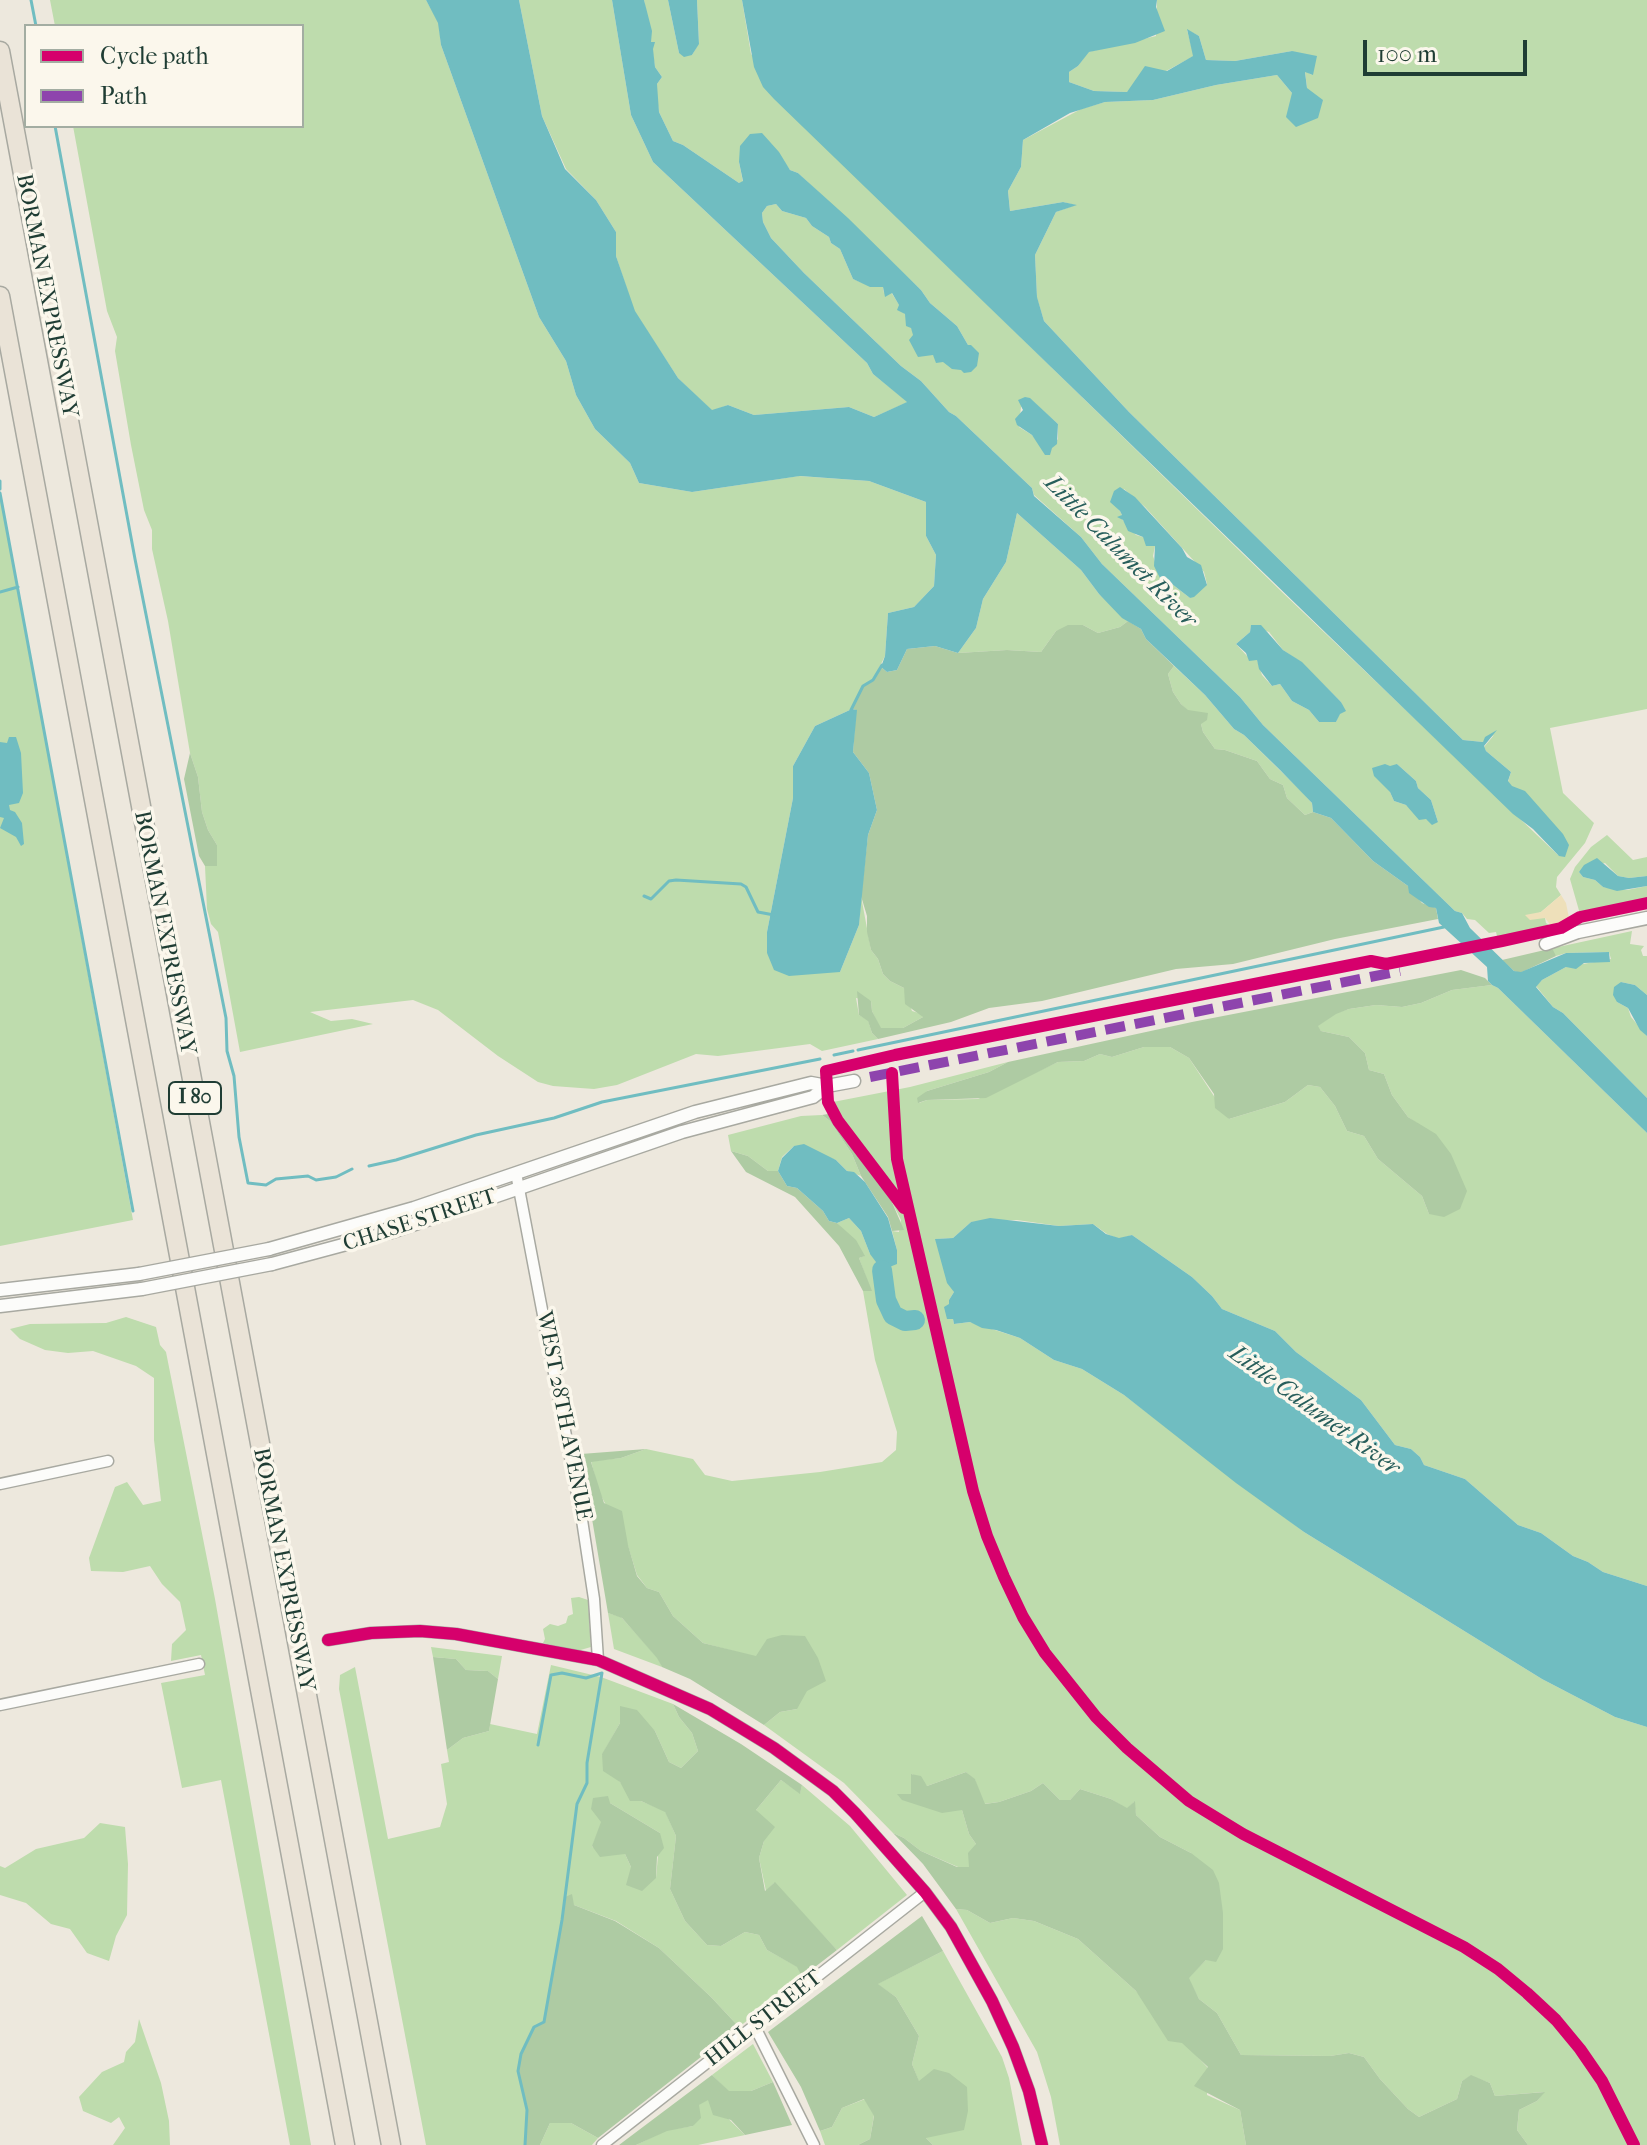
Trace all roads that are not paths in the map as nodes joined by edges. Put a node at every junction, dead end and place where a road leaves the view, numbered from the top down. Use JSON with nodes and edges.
{"nodes":[{"id":1,"x":0,"y":51,"type":"edge"},
{"id":2,"x":0,"y":296,"type":"edge"},
{"id":3,"x":1647,"y":918,"type":"edge"},
{"id":4,"x":1546,"y":944,"type":"dead end"},
{"id":5,"x":854,"y":1081,"type":"dead end"},
{"id":6,"x":827,"y":1086,"type":"junction"},
{"id":7,"x":516,"y":1173,"type":"junction"},
{"id":8,"x":520,"y":1188,"type":"junction"},
{"id":9,"x":0,"y":1290,"type":"edge"},
{"id":10,"x":0,"y":1306,"type":"edge"},
{"id":11,"x":108,"y":1461,"type":"dead end"},
{"id":12,"x":0,"y":1484,"type":"edge"},
{"id":13,"x":328,"y":1640,"type":"dead end"},
{"id":14,"x":598,"y":1660,"type":"junction"},
{"id":15,"x":199,"y":1664,"type":"dead end"},
{"id":16,"x":0,"y":1705,"type":"edge"},
{"id":17,"x":925,"y":1892,"type":"junction"},
{"id":18,"x":755,"y":2027,"type":"junction"},
{"id":19,"x":345,"y":2145,"type":"edge"},
{"id":20,"x":391,"y":2145,"type":"edge"},
{"id":21,"x":602,"y":2145,"type":"edge"},
{"id":22,"x":814,"y":2145,"type":"edge"},
{"id":23,"x":1042,"y":2145,"type":"edge"}],
"edges":[{"from":1,"to":20,"type":"highway","name":"BORMAN EXPRESSWAY","number":"I 80"},
{"from":2,"to":19,"type":"highway","name":"BORMAN EXPRESSWAY","number":"I 80"},
{"from":3,"to":4,"type":"street"},
{"from":5,"to":6,"type":"street","name":"CHASE STREET"},
{"from":6,"to":7,"type":"street","name":"CHASE STREET"},
{"from":6,"to":8,"type":"street","name":"CHASE STREET"},
{"from":7,"to":8,"type":"street","name":"WEST 28TH AVENUE"},
{"from":7,"to":9,"type":"street","name":"CHASE STREET","bridge":true},
{"from":8,"to":10,"type":"street","name":"CHASE STREET","bridge":true},
{"from":8,"to":14,"type":"street","name":"WEST 28TH AVENUE"},
{"from":11,"to":12,"type":"street"},
{"from":13,"to":14,"type":"street"},
{"from":14,"to":17,"type":"street"},
{"from":15,"to":16,"type":"street"},
{"from":17,"to":18,"type":"street","name":"HILL STREET"},
{"from":17,"to":23,"type":"street"},
{"from":18,"to":21,"type":"street","name":"HILL STREET"},
{"from":18,"to":22,"type":"street"}]}
